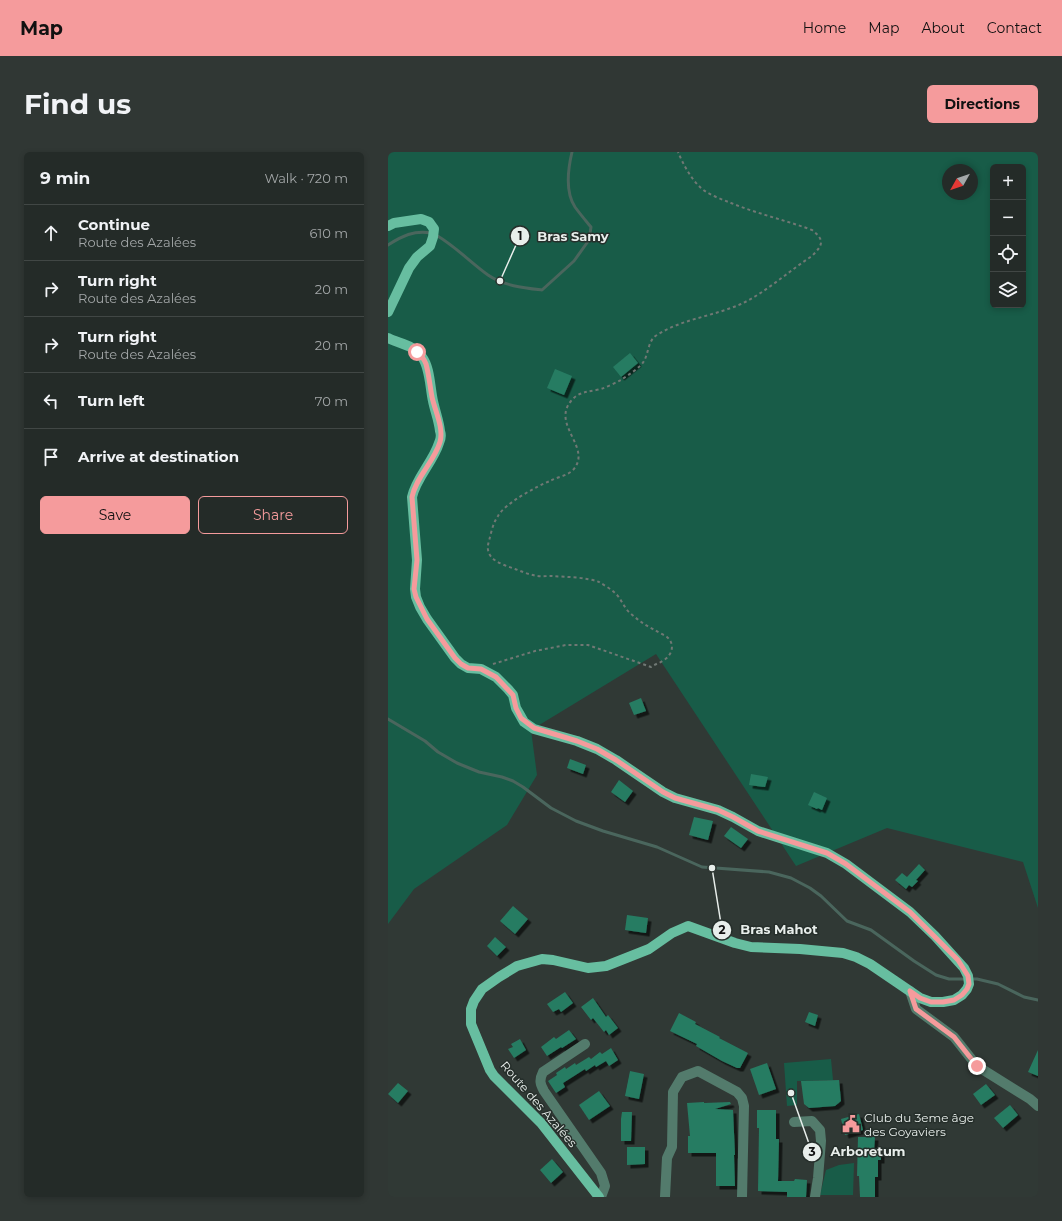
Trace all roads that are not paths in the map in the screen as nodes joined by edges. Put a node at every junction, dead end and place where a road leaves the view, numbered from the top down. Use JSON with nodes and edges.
{"nodes":[{"id":1,"x":388,"y":226,"type":"edge"},
{"id":2,"x":388,"y":312,"type":"edge"},
{"id":3,"x":388,"y":338,"type":"edge"},
{"id":4,"x":910,"y":991,"type":"junction"},
{"id":5,"x":585,"y":1044,"type":"dead end"},
{"id":6,"x":1038,"y":1106,"type":"edge"},
{"id":7,"x":794,"y":1122,"type":"dead end"},
{"id":8,"x":600,"y":1197,"type":"edge"},
{"id":9,"x":665,"y":1197,"type":"edge"},
{"id":10,"x":742,"y":1197,"type":"edge"},
{"id":11,"x":815,"y":1197,"type":"edge"}],
"edges":[{"from":1,"to":2,"type":"main road"},
{"from":3,"to":4,"type":"main road","name":"Route des Azalées"},
{"from":4,"to":6,"type":"street"},
{"from":4,"to":8,"type":"main road","name":"Route des Azalées"},
{"from":5,"to":8,"type":"street","name":"Route des Azalées"},
{"from":7,"to":11,"type":"street"},
{"from":9,"to":10,"type":"street"}]}
